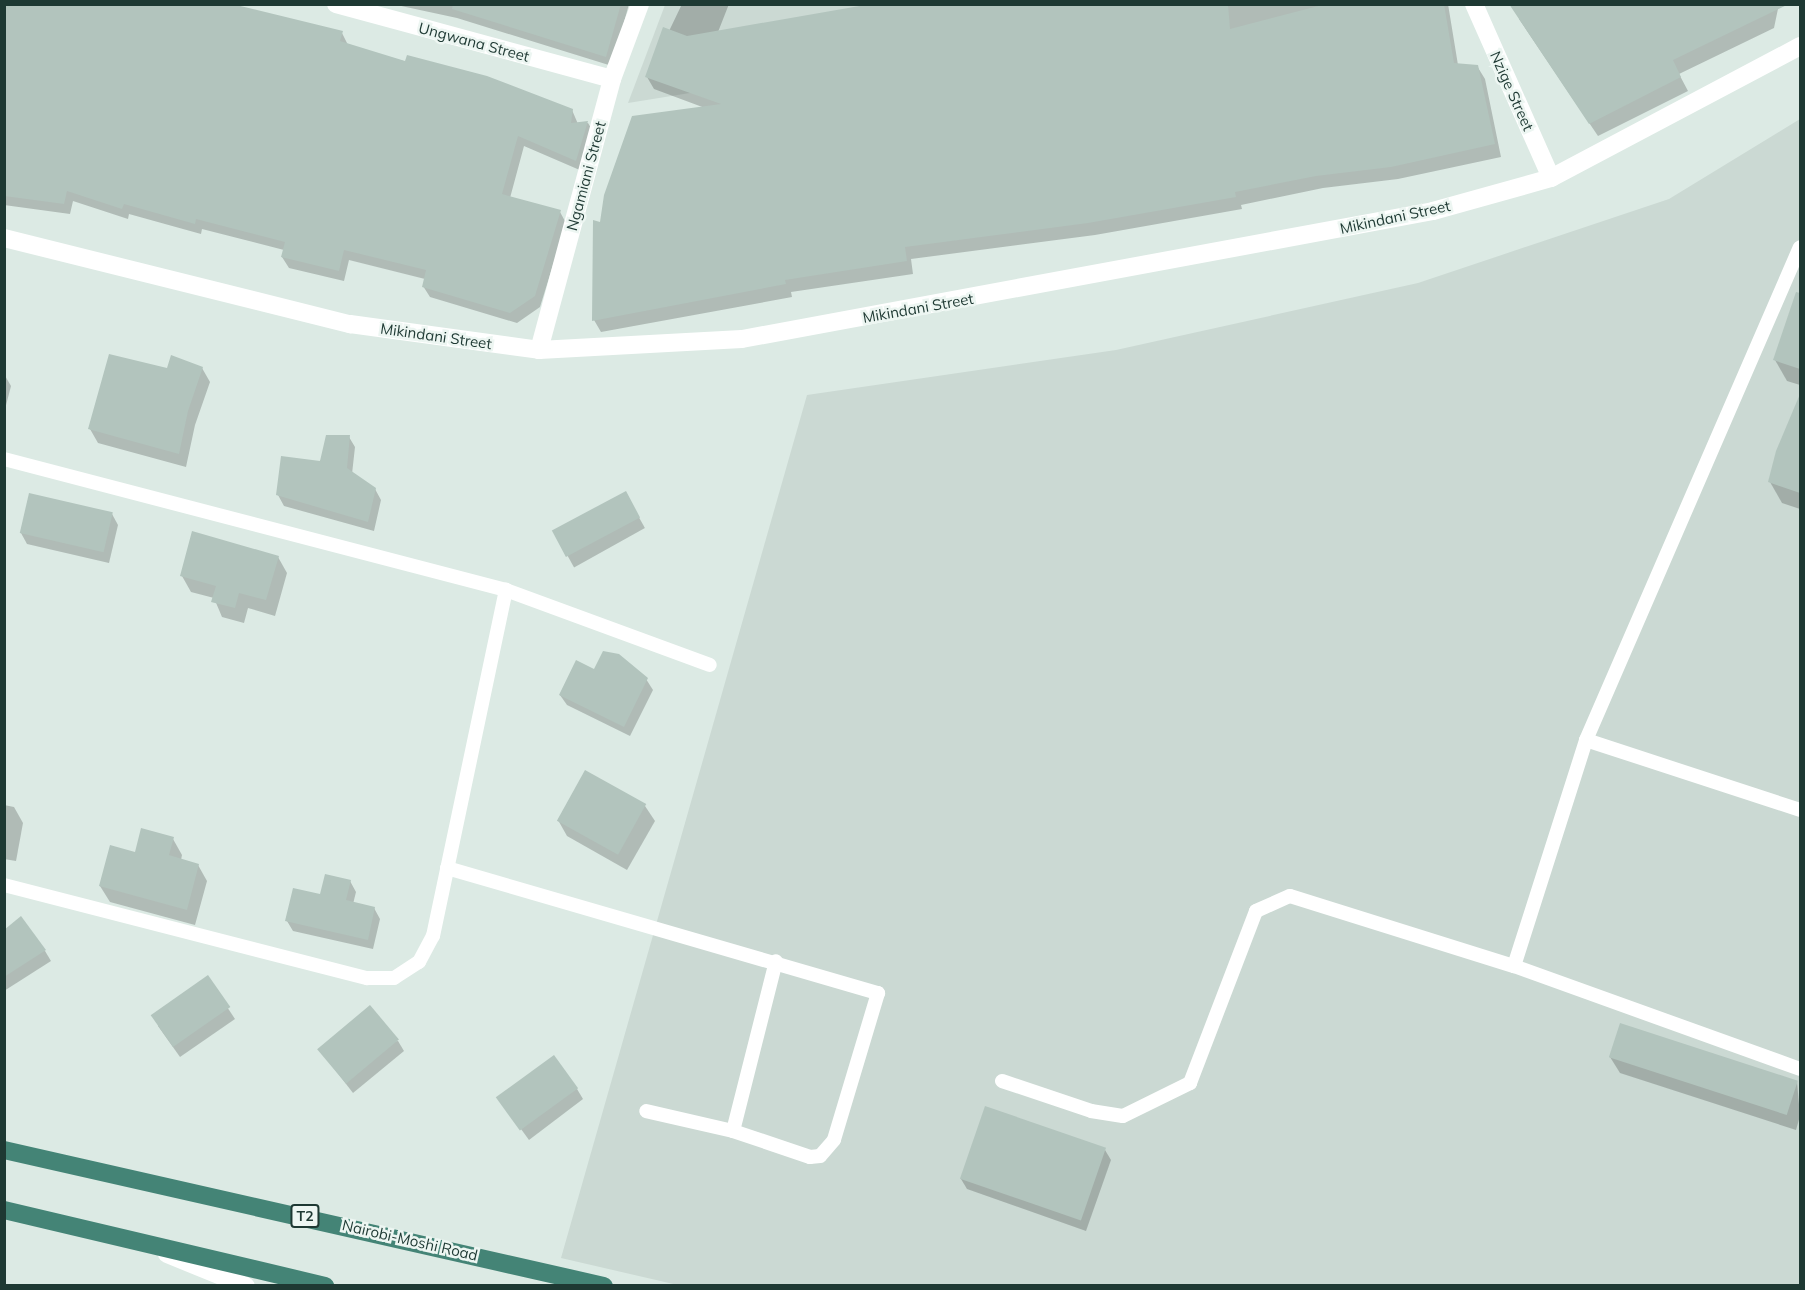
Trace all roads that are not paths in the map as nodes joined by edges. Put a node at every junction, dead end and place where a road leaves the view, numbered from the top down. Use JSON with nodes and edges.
{"nodes":[{"id":1,"x":336,"y":4,"type":"edge"},
{"id":2,"x":640,"y":4,"type":"edge"},
{"id":3,"x":1474,"y":4,"type":"edge"},
{"id":4,"x":1800,"y":46,"type":"edge"},
{"id":5,"x":612,"y":79,"type":"junction"},
{"id":6,"x":1551,"y":178,"type":"junction"},
{"id":7,"x":4,"y":238,"type":"edge"},
{"id":8,"x":1800,"y":247,"type":"edge"},
{"id":9,"x":1798,"y":264,"type":"edge"},
{"id":10,"x":539,"y":350,"type":"junction"},
{"id":11,"x":4,"y":459,"type":"edge"},
{"id":12,"x":506,"y":590,"type":"junction"},
{"id":13,"x":710,"y":665,"type":"dead end"},
{"id":14,"x":1586,"y":740,"type":"junction"},
{"id":15,"x":1800,"y":810,"type":"edge"},
{"id":16,"x":447,"y":868,"type":"junction"},
{"id":17,"x":4,"y":885,"type":"edge"},
{"id":18,"x":776,"y":961,"type":"junction"},
{"id":19,"x":1514,"y":966,"type":"junction"},
{"id":20,"x":1800,"y":1069,"type":"edge"},
{"id":21,"x":1002,"y":1081,"type":"dead end"},
{"id":22,"x":646,"y":1111,"type":"dead end"},
{"id":23,"x":733,"y":1131,"type":"junction"},
{"id":24,"x":4,"y":1150,"type":"edge"},
{"id":25,"x":4,"y":1210,"type":"edge"},
{"id":26,"x":127,"y":1239,"type":"junction"},
{"id":27,"x":246,"y":1286,"type":"edge"},
{"id":28,"x":325,"y":1286,"type":"edge"},
{"id":29,"x":604,"y":1286,"type":"edge"}],
"edges":[{"from":1,"to":5,"type":"street","name":"Ungwana Street"},
{"from":2,"to":5,"type":"street","name":"Ngamiani Street"},
{"from":3,"to":6,"type":"street","name":"Nzige Street"},
{"from":4,"to":6,"type":"street","name":"Mikindani Street"},
{"from":5,"to":10,"type":"street","name":"Ngamiani Street"},
{"from":6,"to":10,"type":"street","name":"Mikindani Street"},
{"from":7,"to":10,"type":"street","name":"Mikindani Street"},
{"from":8,"to":9,"type":"lane"},
{"from":9,"to":14,"type":"lane"},
{"from":11,"to":12,"type":"lane"},
{"from":12,"to":13,"type":"lane"},
{"from":12,"to":16,"type":"lane"},
{"from":14,"to":15,"type":"lane"},
{"from":14,"to":19,"type":"lane"},
{"from":16,"to":17,"type":"lane"},
{"from":16,"to":18,"type":"lane"},
{"from":18,"to":23,"type":"lane"},
{"from":18,"to":23,"type":"lane"},
{"from":19,"to":20,"type":"lane"},
{"from":19,"to":21,"type":"lane"},
{"from":22,"to":23,"type":"lane"},
{"from":24,"to":29,"type":"highway","name":"Nairobi-Moshi Road","number":"T2"},
{"from":25,"to":26,"type":"highway"},
{"from":26,"to":27,"type":"street"},
{"from":26,"to":28,"type":"highway"}]}
